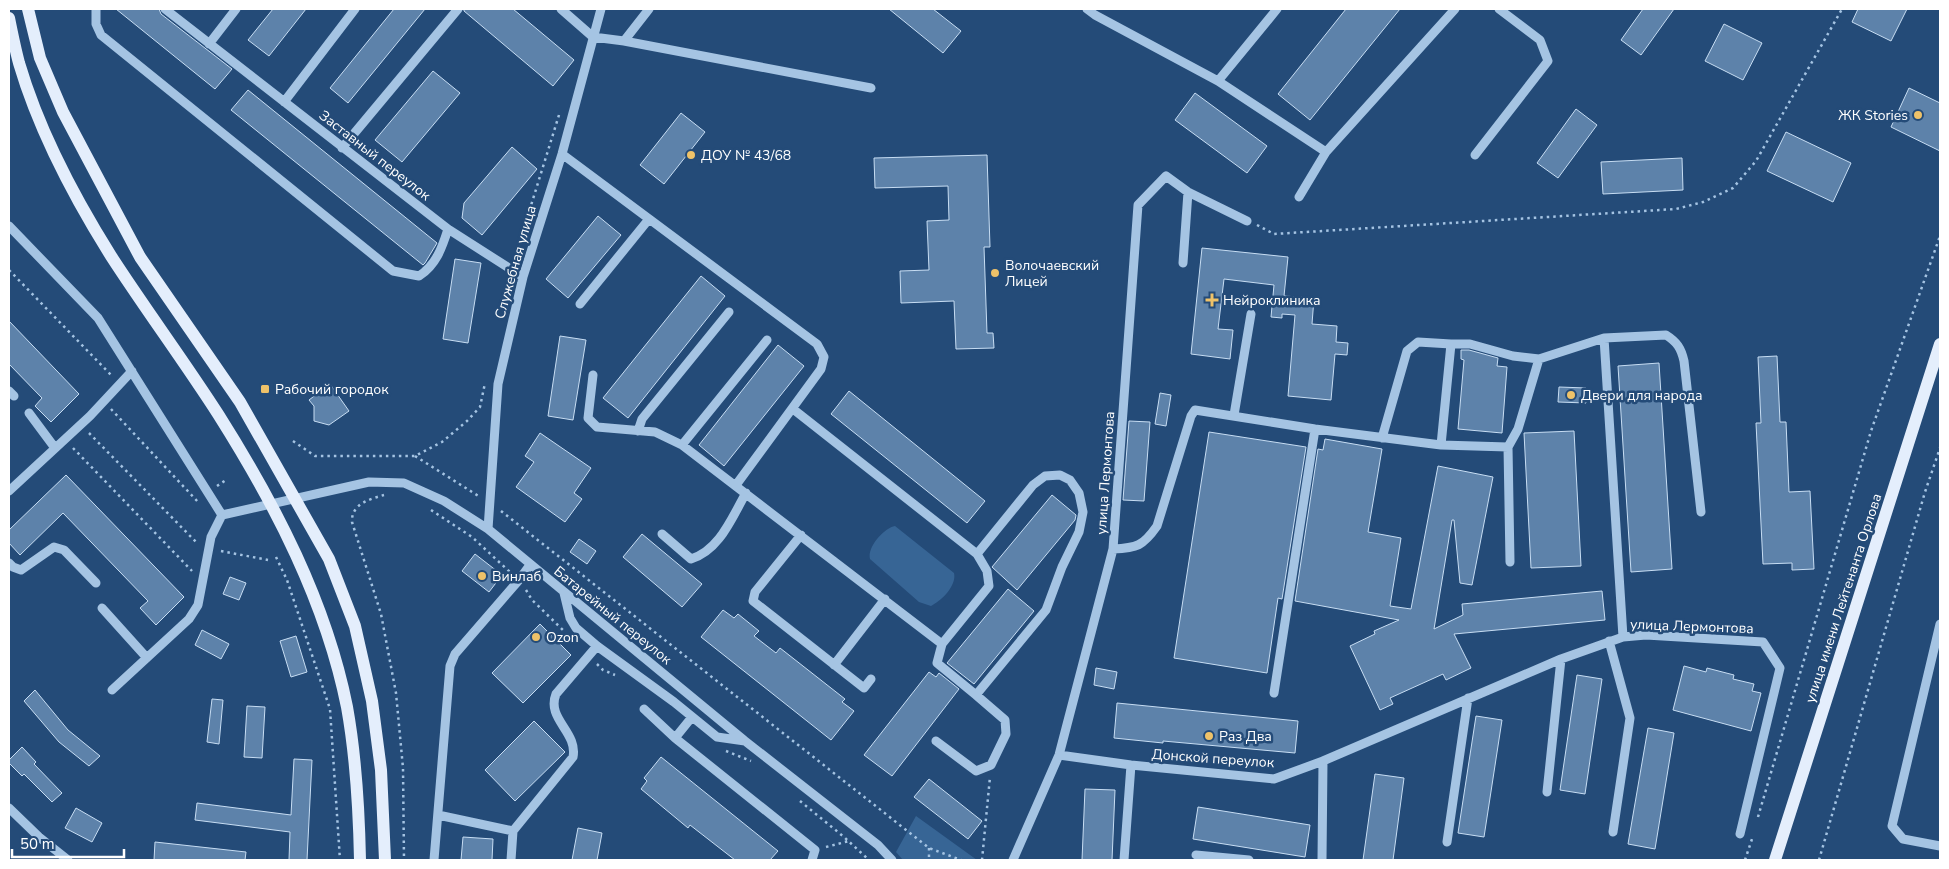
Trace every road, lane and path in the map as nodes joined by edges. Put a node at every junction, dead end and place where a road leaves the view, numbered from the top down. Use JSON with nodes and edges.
{"nodes":[{"id":1,"x":28,"y":9,"type":"edge"},
{"id":2,"x":96,"y":9,"type":"edge"},
{"id":3,"x":165,"y":9,"type":"edge"},
{"id":4,"x":236,"y":9,"type":"edge"},
{"id":5,"x":355,"y":9,"type":"edge"},
{"id":6,"x":458,"y":9,"type":"edge"},
{"id":7,"x":561,"y":9,"type":"edge"},
{"id":8,"x":601,"y":9,"type":"edge"},
{"id":9,"x":649,"y":9,"type":"edge"},
{"id":10,"x":1087,"y":9,"type":"edge"},
{"id":11,"x":1278,"y":9,"type":"edge"},
{"id":12,"x":1455,"y":9,"type":"edge"},
{"id":13,"x":1500,"y":9,"type":"edge"},
{"id":14,"x":1842,"y":9,"type":"edge"},
{"id":15,"x":1097,"y":12,"type":"edge"},
{"id":16,"x":9,"y":18,"type":"edge"},
{"id":17,"x":593,"y":37,"type":"junction"},
{"id":18,"x":624,"y":41,"type":"junction"},
{"id":19,"x":212,"y":46,"type":"junction"},
{"id":20,"x":1218,"y":81,"type":"junction"},
{"id":21,"x":871,"y":88,"type":"dead end"},
{"id":22,"x":284,"y":102,"type":"junction"},
{"id":23,"x":559,"y":113,"type":"dead end"},
{"id":24,"x":342,"y":148,"type":"junction"},
{"id":25,"x":1326,"y":152,"type":"junction"},
{"id":26,"x":562,"y":154,"type":"junction"},
{"id":27,"x":1475,"y":155,"type":"dead end"},
{"id":28,"x":1188,"y":192,"type":"junction"},
{"id":29,"x":1298,"y":197,"type":"dead end"},
{"id":30,"x":649,"y":219,"type":"junction"},
{"id":31,"x":1247,"y":221,"type":"joint"},
{"id":32,"x":9,"y":226,"type":"edge"},
{"id":33,"x":448,"y":229,"type":"junction"},
{"id":34,"x":1940,"y":236,"type":"edge"},
{"id":35,"x":1183,"y":262,"type":"dead end"},
{"id":36,"x":9,"y":270,"type":"edge"},
{"id":37,"x":511,"y":270,"type":"junction"},
{"id":38,"x":523,"y":277,"type":"junction"},
{"id":39,"x":580,"y":304,"type":"dead end"},
{"id":40,"x":729,"y":312,"type":"dead end"},
{"id":41,"x":1251,"y":314,"type":"dead end"},
{"id":42,"x":1604,"y":338,"type":"junction"},
{"id":43,"x":767,"y":340,"type":"dead end"},
{"id":44,"x":1451,"y":344,"type":"junction"},
{"id":45,"x":1940,"y":344,"type":"edge"},
{"id":46,"x":1538,"y":359,"type":"junction"},
{"id":47,"x":132,"y":371,"type":"junction"},
{"id":48,"x":593,"y":375,"type":"dead end"},
{"id":49,"x":486,"y":379,"type":"dead end"},
{"id":50,"x":120,"y":384,"type":"junction"},
{"id":51,"x":104,"y":401,"type":"junction"},
{"id":52,"x":793,"y":409,"type":"junction"},
{"id":53,"x":29,"y":413,"type":"dead end"},
{"id":54,"x":1234,"y":416,"type":"junction"},
{"id":55,"x":80,"y":425,"type":"junction"},
{"id":56,"x":1315,"y":429,"type":"junction"},
{"id":57,"x":638,"y":431,"type":"junction"},
{"id":58,"x":1382,"y":438,"type":"junction"},
{"id":59,"x":65,"y":439,"type":"junction"},
{"id":60,"x":293,"y":441,"type":"dead end"},
{"id":61,"x":682,"y":445,"type":"junction"},
{"id":62,"x":1441,"y":445,"type":"junction"},
{"id":63,"x":1508,"y":447,"type":"junction"},
{"id":64,"x":55,"y":448,"type":"junction"},
{"id":65,"x":1940,"y":448,"type":"edge"},
{"id":66,"x":415,"y":456,"type":"junction"},
{"id":67,"x":736,"y":485,"type":"junction"},
{"id":68,"x":9,"y":491,"type":"edge"},
{"id":69,"x":746,"y":493,"type":"junction"},
{"id":70,"x":385,"y":495,"type":"dead end"},
{"id":71,"x":296,"y":497,"type":"junction"},
{"id":72,"x":270,"y":503,"type":"junction"},
{"id":73,"x":490,"y":503,"type":"junction"},
{"id":74,"x":427,"y":507,"type":"dead end"},
{"id":75,"x":1702,"y":512,"type":"dead end"},
{"id":76,"x":220,"y":519,"type":"junction"},
{"id":77,"x":488,"y":529,"type":"junction"},
{"id":78,"x":662,"y":534,"type":"dead end"},
{"id":79,"x":801,"y":535,"type":"junction"},
{"id":80,"x":208,"y":549,"type":"junction"},
{"id":81,"x":1113,"y":549,"type":"junction"},
{"id":82,"x":978,"y":554,"type":"junction"},
{"id":83,"x":276,"y":557,"type":"dead end"},
{"id":84,"x":268,"y":560,"type":"dead end"},
{"id":85,"x":1510,"y":562,"type":"dead end"},
{"id":86,"x":9,"y":563,"type":"edge"},
{"id":87,"x":530,"y":565,"type":"junction"},
{"id":88,"x":198,"y":577,"type":"dead end"},
{"id":89,"x":519,"y":580,"type":"junction"},
{"id":90,"x":96,"y":583,"type":"dead end"},
{"id":91,"x":564,"y":593,"type":"junction"},
{"id":92,"x":885,"y":599,"type":"junction"},
{"id":93,"x":102,"y":608,"type":"dead end"},
{"id":94,"x":1940,"y":624,"type":"edge"},
{"id":95,"x":1623,"y":637,"type":"junction"},
{"id":96,"x":1609,"y":641,"type":"junction"},
{"id":97,"x":942,"y":644,"type":"junction"},
{"id":98,"x":597,"y":646,"type":"junction"},
{"id":99,"x":147,"y":658,"type":"junction"},
{"id":100,"x":1561,"y":659,"type":"junction"},
{"id":101,"x":834,"y":665,"type":"junction"},
{"id":102,"x":871,"y":679,"type":"dead end"},
{"id":103,"x":112,"y":690,"type":"dead end"},
{"id":104,"x":1274,"y":693,"type":"dead end"},
{"id":105,"x":976,"y":695,"type":"junction"},
{"id":106,"x":1468,"y":698,"type":"junction"},
{"id":107,"x":644,"y":710,"type":"dead end"},
{"id":108,"x":692,"y":717,"type":"junction"},
{"id":109,"x":675,"y":738,"type":"junction"},
{"id":110,"x":745,"y":741,"type":"junction"},
{"id":111,"x":936,"y":741,"type":"dead end"},
{"id":112,"x":1059,"y":755,"type":"junction"},
{"id":113,"x":1323,"y":761,"type":"junction"},
{"id":114,"x":991,"y":765,"type":"junction"},
{"id":115,"x":1131,"y":765,"type":"junction"},
{"id":116,"x":1546,"y":792,"type":"dead end"},
{"id":117,"x":798,"y":800,"type":"dead end"},
{"id":118,"x":9,"y":808,"type":"edge"},
{"id":119,"x":438,"y":815,"type":"junction"},
{"id":120,"x":1756,"y":823,"type":"dead end"},
{"id":121,"x":513,"y":831,"type":"junction"},
{"id":122,"x":1614,"y":832,"type":"dead end"},
{"id":123,"x":1753,"y":832,"type":"dead end"},
{"id":124,"x":1740,"y":834,"type":"dead end"},
{"id":125,"x":849,"y":841,"type":"junction"},
{"id":126,"x":1447,"y":842,"type":"dead end"},
{"id":127,"x":1940,"y":846,"type":"edge"},
{"id":128,"x":929,"y":848,"type":"junction"},
{"id":129,"x":815,"y":850,"type":"junction"},
{"id":130,"x":1196,"y":855,"type":"dead end"},
{"id":131,"x":68,"y":860,"type":"edge"},
{"id":132,"x":340,"y":860,"type":"edge"},
{"id":133,"x":360,"y":860,"type":"edge"},
{"id":134,"x":385,"y":860,"type":"edge"},
{"id":135,"x":404,"y":860,"type":"edge"},
{"id":136,"x":434,"y":860,"type":"edge"},
{"id":137,"x":511,"y":860,"type":"edge"},
{"id":138,"x":812,"y":860,"type":"edge"},
{"id":139,"x":869,"y":860,"type":"edge"},
{"id":140,"x":892,"y":860,"type":"edge"},
{"id":141,"x":929,"y":860,"type":"edge"},
{"id":142,"x":961,"y":860,"type":"edge"},
{"id":143,"x":982,"y":860,"type":"edge"},
{"id":144,"x":1013,"y":860,"type":"edge"},
{"id":145,"x":1124,"y":860,"type":"edge"},
{"id":146,"x":1249,"y":860,"type":"edge"},
{"id":147,"x":1322,"y":860,"type":"edge"},
{"id":148,"x":1745,"y":860,"type":"edge"},
{"id":149,"x":1775,"y":860,"type":"edge"},
{"id":150,"x":1819,"y":860,"type":"edge"}],
"edges":[{"from":1,"to":71,"type":"main road"},
{"from":2,"to":33,"type":"street"},
{"from":3,"to":19,"type":"street","name":"Заставный переулок"},
{"from":4,"to":19,"type":"street"},
{"from":5,"to":22,"type":"street"},
{"from":6,"to":24,"type":"street"},
{"from":7,"to":17,"type":"street"},
{"from":8,"to":17,"type":"street","name":"Служебная улица"},
{"from":9,"to":18,"type":"street"},
{"from":10,"to":15,"type":"street"},
{"from":11,"to":20,"type":"street"},
{"from":12,"to":25,"type":"street"},
{"from":13,"to":27,"type":"street"},
{"from":14,"to":31,"type":"path"},
{"from":15,"to":20,"type":"street"},
{"from":16,"to":72,"type":"main road"},
{"from":17,"to":18,"type":"street"},
{"from":17,"to":26,"type":"street","name":"Служебная улица"},
{"from":18,"to":21,"type":"street"},
{"from":19,"to":22,"type":"street","name":"Заставный переулок"},
{"from":20,"to":25,"type":"street"},
{"from":22,"to":24,"type":"street","name":"Заставный переулок"},
{"from":23,"to":37,"type":"path"},
{"from":24,"to":33,"type":"street","name":"Заставный переулок"},
{"from":25,"to":29,"type":"street"},
{"from":26,"to":30,"type":"street"},
{"from":26,"to":38,"type":"street","name":"Служебная улица"},
{"from":28,"to":31,"type":"street","name":"улица Лермонтова"},
{"from":28,"to":35,"type":"street"},
{"from":28,"to":81,"type":"street","name":"улица Лермонтова"},
{"from":30,"to":39,"type":"street"},
{"from":30,"to":52,"type":"street"},
{"from":32,"to":47,"type":"street"},
{"from":33,"to":37,"type":"street","name":"Заставный переулок"},
{"from":34,"to":120,"type":"path"},
{"from":36,"to":50,"type":"path"},
{"from":37,"to":38,"type":"street","name":"Заставный переулок"},
{"from":38,"to":73,"type":"street","name":"Служебная улица"},
{"from":40,"to":57,"type":"street"},
{"from":41,"to":54,"type":"street"},
{"from":42,"to":46,"type":"street"},
{"from":42,"to":75,"type":"street"},
{"from":42,"to":95,"type":"street"},
{"from":43,"to":61,"type":"street"},
{"from":44,"to":46,"type":"street"},
{"from":44,"to":58,"type":"street"},
{"from":44,"to":62,"type":"street"},
{"from":45,"to":149,"type":"main road","name":"улица имени Лейтенанта Орлова"},
{"from":46,"to":63,"type":"street"},
{"from":47,"to":50,"type":"street"},
{"from":47,"to":76,"type":"street"},
{"from":48,"to":57,"type":"street"},
{"from":49,"to":66,"type":"path"},
{"from":50,"to":51,"type":"street"},
{"from":51,"to":55,"type":"street"},
{"from":51,"to":76,"type":"path"},
{"from":52,"to":67,"type":"street"},
{"from":52,"to":82,"type":"street"},
{"from":53,"to":64,"type":"street"},
{"from":54,"to":56,"type":"street"},
{"from":54,"to":81,"type":"street"},
{"from":55,"to":59,"type":"street"},
{"from":55,"to":80,"type":"path"},
{"from":56,"to":58,"type":"street"},
{"from":56,"to":104,"type":"street"},
{"from":57,"to":61,"type":"street"},
{"from":58,"to":62,"type":"street"},
{"from":59,"to":64,"type":"street"},
{"from":59,"to":88,"type":"path"},
{"from":60,"to":66,"type":"path"},
{"from":61,"to":67,"type":"street"},
{"from":62,"to":63,"type":"street"},
{"from":63,"to":85,"type":"street"},
{"from":64,"to":68,"type":"street"},
{"from":65,"to":150,"type":"path"},
{"from":66,"to":73,"type":"path"},
{"from":67,"to":69,"type":"street"},
{"from":69,"to":78,"type":"street"},
{"from":69,"to":79,"type":"street"},
{"from":70,"to":135,"type":"path"},
{"from":71,"to":72,"type":"street","name":"Батарейный переулок"},
{"from":71,"to":77,"type":"street","name":"Батарейный переулок"},
{"from":71,"to":134,"type":"main road"},
{"from":72,"to":76,"type":"street","name":"Батарейный переулок"},
{"from":72,"to":133,"type":"main road"},
{"from":73,"to":77,"type":"street","name":"Служебная улица"},
{"from":73,"to":128,"type":"path"},
{"from":74,"to":89,"type":"path"},
{"from":76,"to":80,"type":"street"},
{"from":77,"to":87,"type":"street","name":"Батарейный переулок"},
{"from":79,"to":92,"type":"street"},
{"from":79,"to":101,"type":"street"},
{"from":80,"to":84,"type":"path"},
{"from":80,"to":99,"type":"street"},
{"from":81,"to":112,"type":"street","name":"улица Лермонтова"},
{"from":82,"to":97,"type":"street"},
{"from":82,"to":105,"type":"street"},
{"from":83,"to":132,"type":"path"},
{"from":86,"to":90,"type":"street"},
{"from":87,"to":89,"type":"street"},
{"from":87,"to":91,"type":"street","name":"Батарейный переулок"},
{"from":89,"to":119,"type":"street"},
{"from":91,"to":98,"type":"street"},
{"from":91,"to":110,"type":"street","name":"Батарейный переулок"},
{"from":92,"to":97,"type":"street"},
{"from":92,"to":101,"type":"street"},
{"from":93,"to":99,"type":"street"},
{"from":94,"to":127,"type":"street"},
{"from":95,"to":96,"type":"street","name":"улица Лермонтова"},
{"from":95,"to":124,"type":"street","name":"улица Лермонтова"},
{"from":96,"to":100,"type":"street","name":"улица Лермонтова"},
{"from":96,"to":122,"type":"street"},
{"from":97,"to":105,"type":"street"},
{"from":98,"to":108,"type":"street"},
{"from":98,"to":121,"type":"street"},
{"from":99,"to":103,"type":"street"},
{"from":100,"to":106,"type":"street","name":"улица Лермонтова"},
{"from":100,"to":116,"type":"street"},
{"from":101,"to":102,"type":"street"},
{"from":105,"to":114,"type":"street"},
{"from":106,"to":113,"type":"street","name":"улица Лермонтова"},
{"from":106,"to":126,"type":"street"},
{"from":107,"to":109,"type":"street"},
{"from":108,"to":109,"type":"street"},
{"from":108,"to":110,"type":"street"},
{"from":109,"to":129,"type":"street"},
{"from":110,"to":140,"type":"street","name":"Батарейный переулок"},
{"from":111,"to":114,"type":"street"},
{"from":112,"to":115,"type":"street","name":"Донской переулок"},
{"from":112,"to":144,"type":"street","name":"улица Лермонтова"},
{"from":113,"to":115,"type":"street","name":"Донской переулок"},
{"from":113,"to":147,"type":"street"},
{"from":114,"to":143,"type":"path"},
{"from":115,"to":145,"type":"street"},
{"from":117,"to":125,"type":"path"},
{"from":118,"to":131,"type":"street"},
{"from":119,"to":121,"type":"street"},
{"from":119,"to":136,"type":"street"},
{"from":121,"to":137,"type":"street"},
{"from":123,"to":148,"type":"path"},
{"from":125,"to":129,"type":"path"},
{"from":125,"to":139,"type":"path"},
{"from":128,"to":141,"type":"path"},
{"from":128,"to":142,"type":"path"},
{"from":129,"to":138,"type":"street"},
{"from":130,"to":146,"type":"street"}]}
